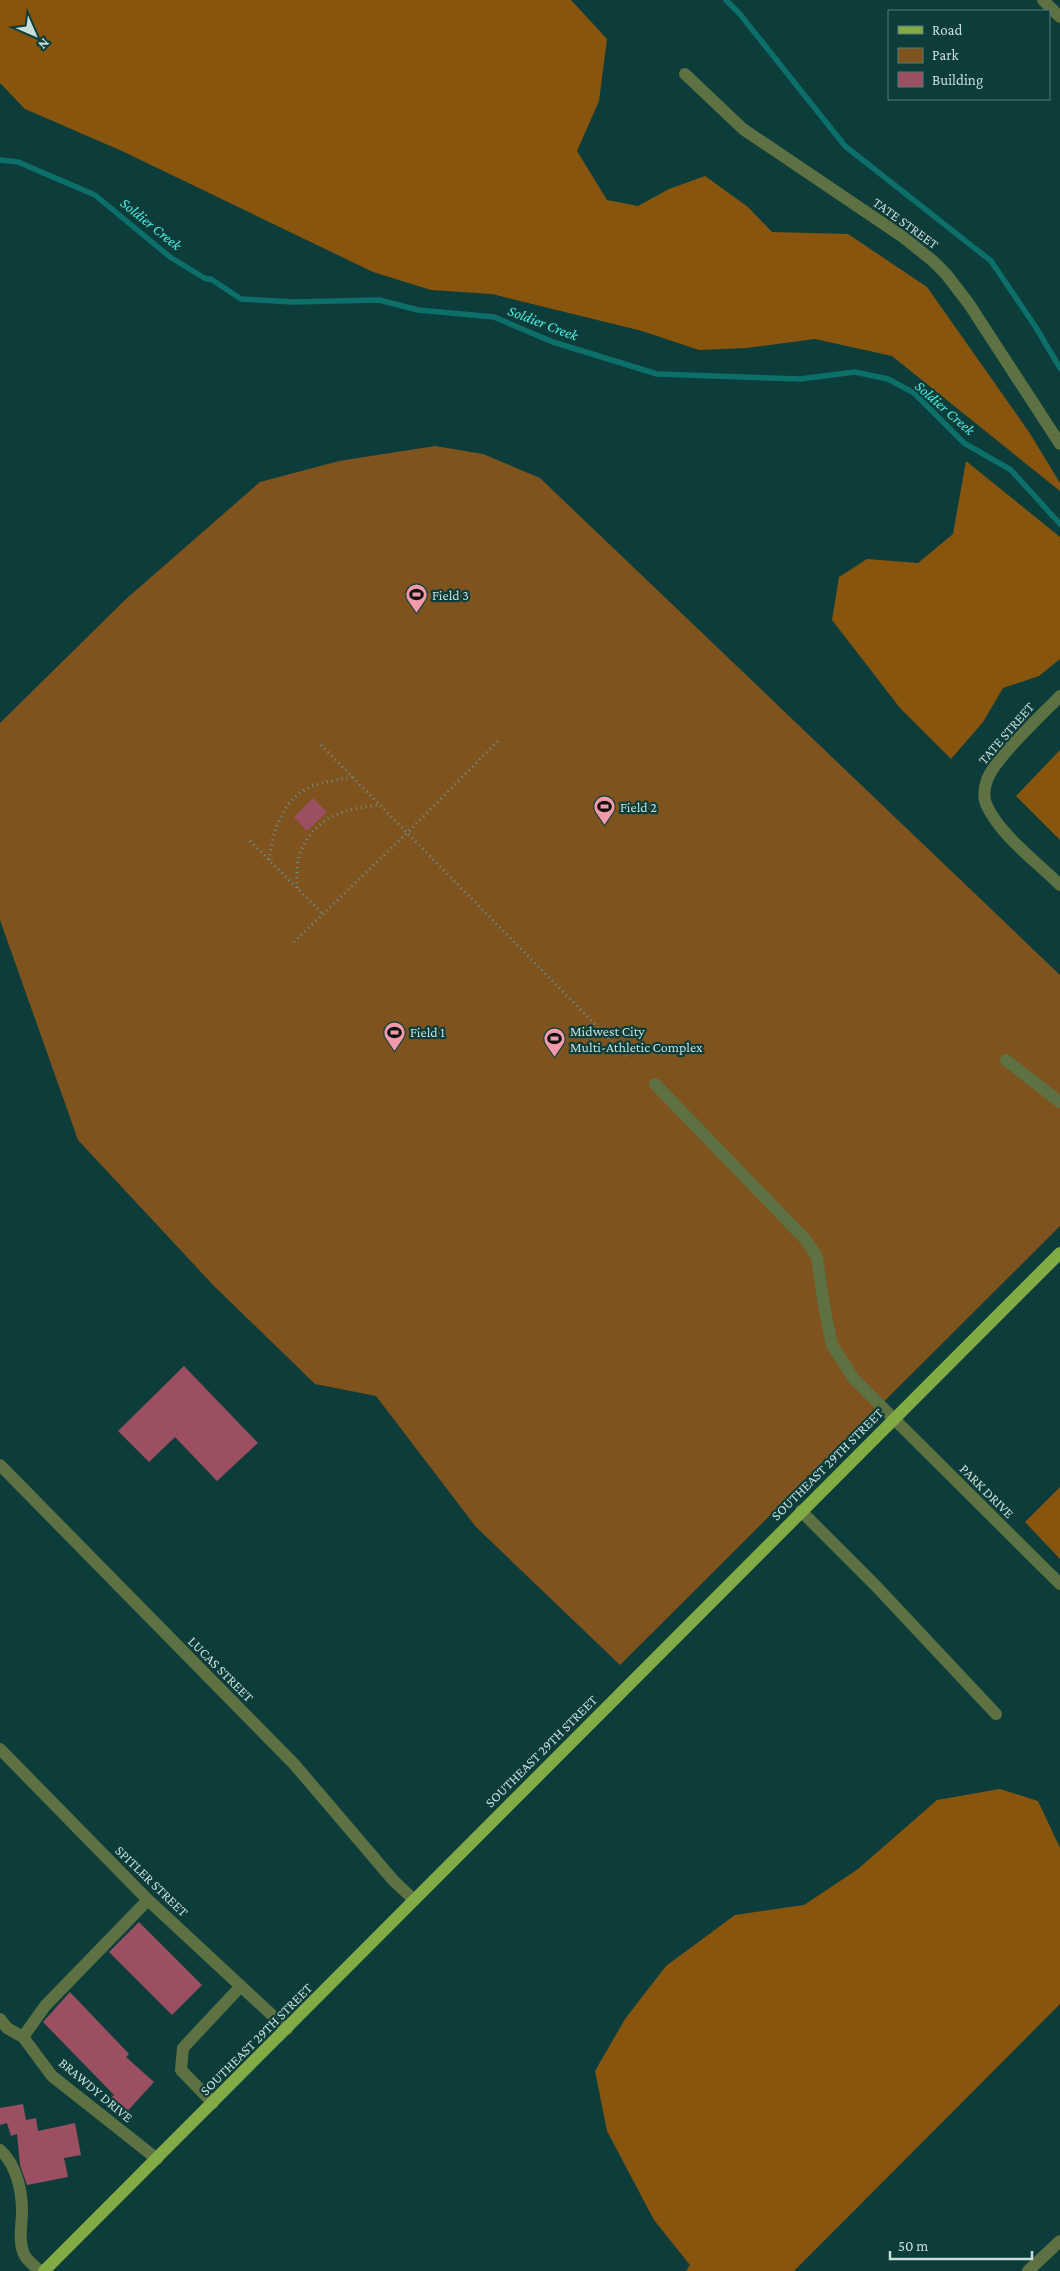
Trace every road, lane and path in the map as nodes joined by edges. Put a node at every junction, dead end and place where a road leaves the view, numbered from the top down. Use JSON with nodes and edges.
{"nodes":[{"id":1,"x":1043,"y":0,"type":"edge"},
{"id":2,"x":1060,"y":17,"type":"edge"},
{"id":3,"x":685,"y":74,"type":"dead end"},
{"id":4,"x":1060,"y":444,"type":"edge"},
{"id":5,"x":1060,"y":696,"type":"edge"},
{"id":6,"x":499,"y":740,"type":"dead end"},
{"id":7,"x":320,"y":745,"type":"dead end"},
{"id":8,"x":352,"y":777,"type":"junction"},
{"id":9,"x":380,"y":805,"type":"junction"},
{"id":10,"x":408,"y":833,"type":"junction"},
{"id":11,"x":250,"y":841,"type":"dead end"},
{"id":12,"x":269,"y":860,"type":"junction"},
{"id":13,"x":1060,"y":885,"type":"edge"},
{"id":14,"x":297,"y":888,"type":"junction"},
{"id":15,"x":323,"y":914,"type":"junction"},
{"id":16,"x":294,"y":942,"type":"dead end"},
{"id":17,"x":626,"y":1056,"type":"dead end"},
{"id":18,"x":1006,"y":1060,"type":"dead end"},
{"id":19,"x":655,"y":1084,"type":"dead end"},
{"id":20,"x":1060,"y":1102,"type":"edge"},
{"id":21,"x":1060,"y":1253,"type":"edge"},
{"id":22,"x":893,"y":1419,"type":"junction"},
{"id":23,"x":0,"y":1465,"type":"edge"},
{"id":24,"x":801,"y":1511,"type":"junction"},
{"id":25,"x":1060,"y":1584,"type":"edge"},
{"id":26,"x":996,"y":1714,"type":"dead end"},
{"id":27,"x":0,"y":1749,"type":"edge"},
{"id":28,"x":148,"y":1900,"type":"junction"},
{"id":29,"x":414,"y":1900,"type":"junction"},
{"id":30,"x":241,"y":1986,"type":"junction"},
{"id":31,"x":2,"y":2028,"type":"edge"},
{"id":32,"x":287,"y":2029,"type":"junction"},
{"id":33,"x":23,"y":2037,"type":"junction"},
{"id":34,"x":213,"y":2103,"type":"junction"},
{"id":35,"x":0,"y":2150,"type":"edge"},
{"id":36,"x":157,"y":2159,"type":"junction"},
{"id":37,"x":1060,"y":2240,"type":"edge"},
{"id":38,"x":40,"y":2271,"type":"edge"},
{"id":39,"x":44,"y":2271,"type":"edge"},
{"id":40,"x":1028,"y":2271,"type":"edge"}],
"edges":[{"from":1,"to":2,"type":"street"},
{"from":3,"to":4,"type":"street","name":"TATE STREET"},
{"from":5,"to":13,"type":"street","name":"TATE STREET"},
{"from":6,"to":10,"type":"path"},
{"from":7,"to":8,"type":"path"},
{"from":8,"to":9,"type":"path"},
{"from":8,"to":12,"type":"path"},
{"from":9,"to":10,"type":"path"},
{"from":9,"to":14,"type":"path"},
{"from":10,"to":15,"type":"path"},
{"from":10,"to":17,"type":"path"},
{"from":11,"to":12,"type":"path"},
{"from":12,"to":14,"type":"path"},
{"from":14,"to":15,"type":"path"},
{"from":15,"to":16,"type":"path"},
{"from":18,"to":20,"type":"street"},
{"from":19,"to":22,"type":"street","name":"PARK DRIVE"},
{"from":21,"to":22,"type":"main road","name":"SOUTHEAST 29TH STREET"},
{"from":22,"to":24,"type":"main road","name":"SOUTHEAST 29TH STREET"},
{"from":22,"to":25,"type":"street","name":"PARK DRIVE"},
{"from":23,"to":29,"type":"street","name":"LUCAS STREET"},
{"from":24,"to":26,"type":"street"},
{"from":24,"to":29,"type":"main road","name":"SOUTHEAST 29TH STREET"},
{"from":27,"to":28,"type":"street","name":"SPITLER STREET"},
{"from":28,"to":30,"type":"street","name":"SPITLER STREET"},
{"from":28,"to":33,"type":"street"},
{"from":29,"to":32,"type":"main road","name":"SOUTHEAST 29TH STREET"},
{"from":30,"to":32,"type":"street","name":"SPITLER STREET"},
{"from":30,"to":34,"type":"street"},
{"from":31,"to":33,"type":"street","name":"BRAWDY DRIVE"},
{"from":32,"to":34,"type":"main road","name":"SOUTHEAST 29TH STREET"},
{"from":33,"to":36,"type":"street","name":"BRAWDY DRIVE"},
{"from":34,"to":36,"type":"main road","name":"SOUTHEAST 29TH STREET"},
{"from":35,"to":38,"type":"street"},
{"from":36,"to":39,"type":"main road","name":"SOUTHEAST 29TH STREET"},
{"from":37,"to":40,"type":"street"}]}
